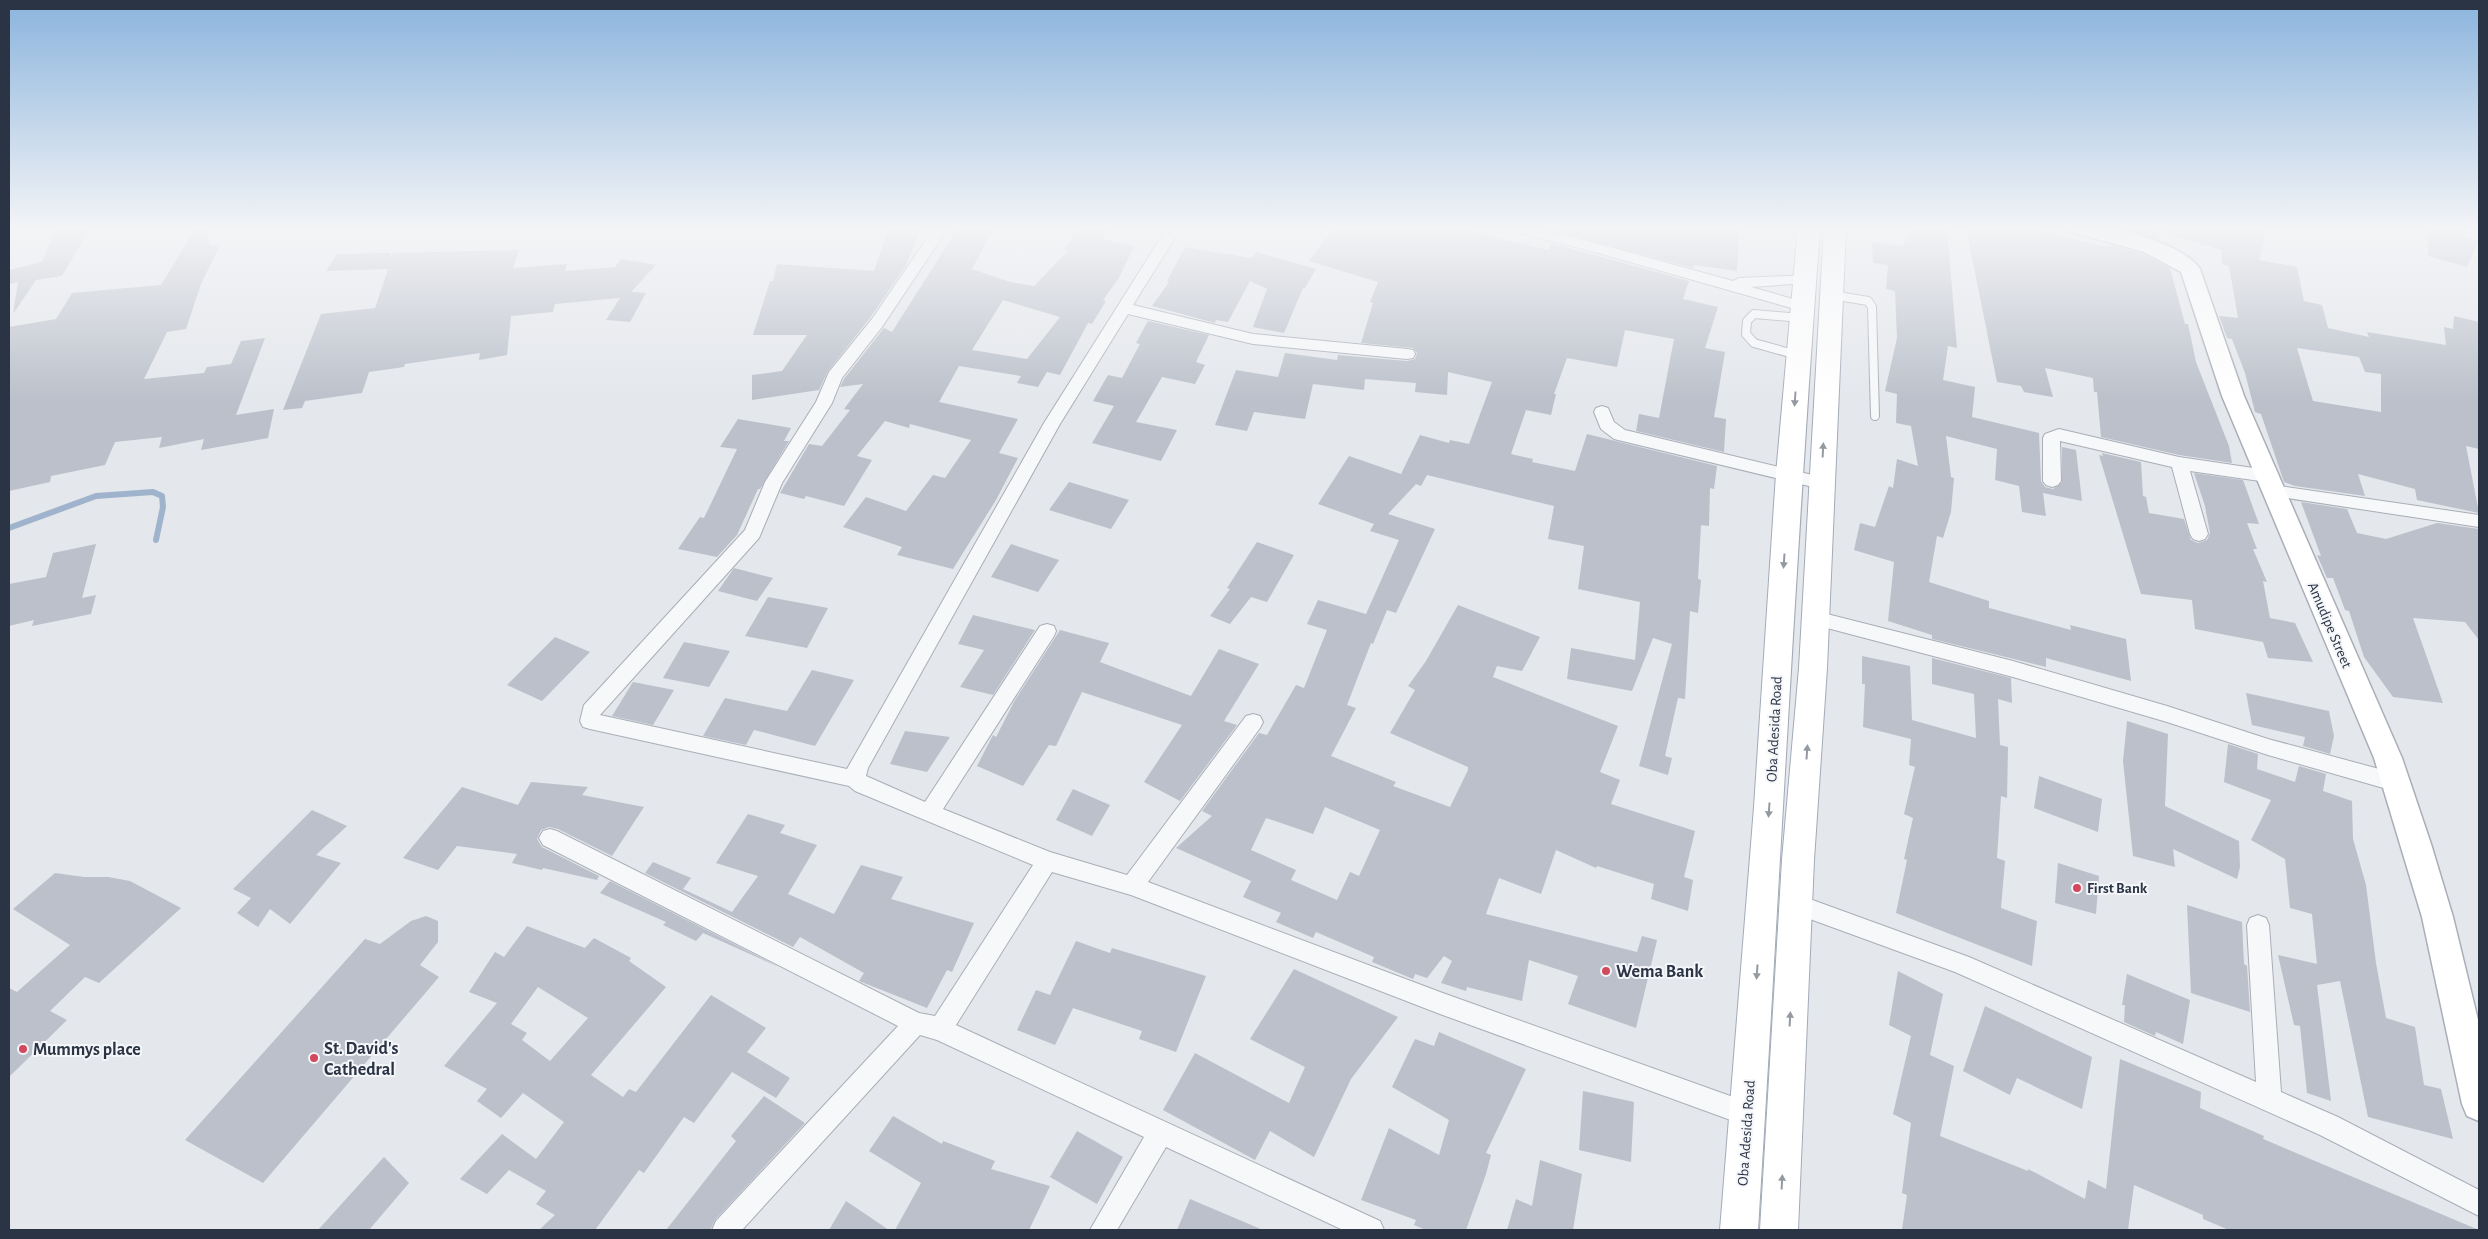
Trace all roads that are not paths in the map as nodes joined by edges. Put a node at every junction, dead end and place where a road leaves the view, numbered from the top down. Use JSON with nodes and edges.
{"nodes":[{"id":1,"x":902,"y":286,"type":"edge"},
{"id":2,"x":1138,"y":286,"type":"edge"},
{"id":3,"x":1734,"y":286,"type":"edge"},
{"id":4,"x":1734,"y":286,"type":"edge"},
{"id":5,"x":1804,"y":286,"type":"edge"},
{"id":6,"x":1832,"y":286,"type":"edge"},
{"id":7,"x":2195,"y":286,"type":"edge"},
{"id":8,"x":1832,"y":295,"type":"junction"},
{"id":9,"x":1803,"y":301,"type":"junction"},
{"id":10,"x":1124,"y":308,"type":"junction"},
{"id":11,"x":1407,"y":354,"type":"dead end"},
{"id":12,"x":1798,"y":355,"type":"junction"},
{"id":13,"x":1602,"y":412,"type":"dead end"},
{"id":14,"x":1875,"y":416,"type":"dead end"},
{"id":15,"x":2179,"y":463,"type":"junction"},
{"id":16,"x":1790,"y":474,"type":"junction"},
{"id":17,"x":2052,"y":481,"type":"dead end"},
{"id":18,"x":1821,"y":483,"type":"junction"},
{"id":19,"x":2270,"y":484,"type":"junction"},
{"id":20,"x":2479,"y":521,"type":"edge"},
{"id":21,"x":2199,"y":534,"type":"dead end"},
{"id":22,"x":1816,"y":618,"type":"junction"},
{"id":23,"x":1047,"y":631,"type":"dead end"},
{"id":24,"x":1253,"y":722,"type":"dead end"},
{"id":25,"x":856,"y":779,"type":"junction"},
{"id":26,"x":2394,"y":782,"type":"junction"},
{"id":27,"x":930,"y":812,"type":"junction"},
{"id":28,"x":550,"y":838,"type":"dead end"},
{"id":29,"x":1046,"y":860,"type":"junction"},
{"id":30,"x":1132,"y":886,"type":"junction"},
{"id":31,"x":1796,"y":904,"type":"junction"},
{"id":32,"x":2258,"y":925,"type":"dead end"},
{"id":33,"x":916,"y":1023,"type":"junction"},
{"id":34,"x":940,"y":1030,"type":"junction"},
{"id":35,"x":2269,"y":1100,"type":"junction"},
{"id":36,"x":2479,"y":1104,"type":"edge"},
{"id":37,"x":1747,"y":1114,"type":"junction"},
{"id":38,"x":1160,"y":1133,"type":"junction"},
{"id":39,"x":2479,"y":1203,"type":"edge"},
{"id":40,"x":725,"y":1230,"type":"edge"},
{"id":41,"x":1103,"y":1230,"type":"edge"},
{"id":42,"x":1371,"y":1230,"type":"edge"},
{"id":43,"x":1739,"y":1230,"type":"edge"},
{"id":44,"x":1779,"y":1230,"type":"edge"}],
"edges":[{"from":1,"to":25,"type":"street"},
{"from":2,"to":10,"type":"street"},
{"from":3,"to":9,"type":"street"},
{"from":4,"to":9,"type":"street"},
{"from":5,"to":9,"type":"main road","name":"Oba Adesida Road"},
{"from":6,"to":8,"type":"main road"},
{"from":7,"to":19,"type":"street","name":"Amudipe Street"},
{"from":8,"to":14,"type":"lane"},
{"from":18,"to":8,"type":"main road","one_way":true},
{"from":9,"to":12,"type":"main road","name":"Oba Adesida Road"},
{"from":9,"to":12,"type":"lane"},
{"from":10,"to":11,"type":"street"},
{"from":10,"to":25,"type":"street"},
{"from":12,"to":16,"type":"main road","name":"Oba Adesida Road","one_way":true},
{"from":13,"to":16,"type":"street"},
{"from":15,"to":17,"type":"street"},
{"from":15,"to":19,"type":"street"},
{"from":15,"to":21,"type":"street"},
{"from":16,"to":18,"type":"street"},
{"from":16,"to":37,"type":"main road","name":"Oba Adesida Road","one_way":true},
{"from":18,"to":22,"type":"main road"},
{"from":19,"to":20,"type":"street"},
{"from":19,"to":26,"type":"street","name":"Amudipe Street"},
{"from":22,"to":26,"type":"street"},
{"from":31,"to":22,"type":"main road","one_way":true},
{"from":23,"to":27,"type":"street"},
{"from":24,"to":30,"type":"street"},
{"from":25,"to":27,"type":"street"},
{"from":26,"to":36,"type":"street","name":"Amudipe Street"},
{"from":27,"to":29,"type":"street"},
{"from":28,"to":33,"type":"street"},
{"from":29,"to":30,"type":"street"},
{"from":29,"to":34,"type":"street"},
{"from":30,"to":37,"type":"street"},
{"from":31,"to":35,"type":"street"},
{"from":44,"to":31,"type":"main road","one_way":true},
{"from":32,"to":35,"type":"street"},
{"from":33,"to":34,"type":"street"},
{"from":33,"to":40,"type":"street"},
{"from":34,"to":38,"type":"street"},
{"from":35,"to":39,"type":"street"},
{"from":37,"to":43,"type":"main road","name":"Oba Adesida Road"},
{"from":38,"to":41,"type":"street"},
{"from":38,"to":42,"type":"street"}]}
